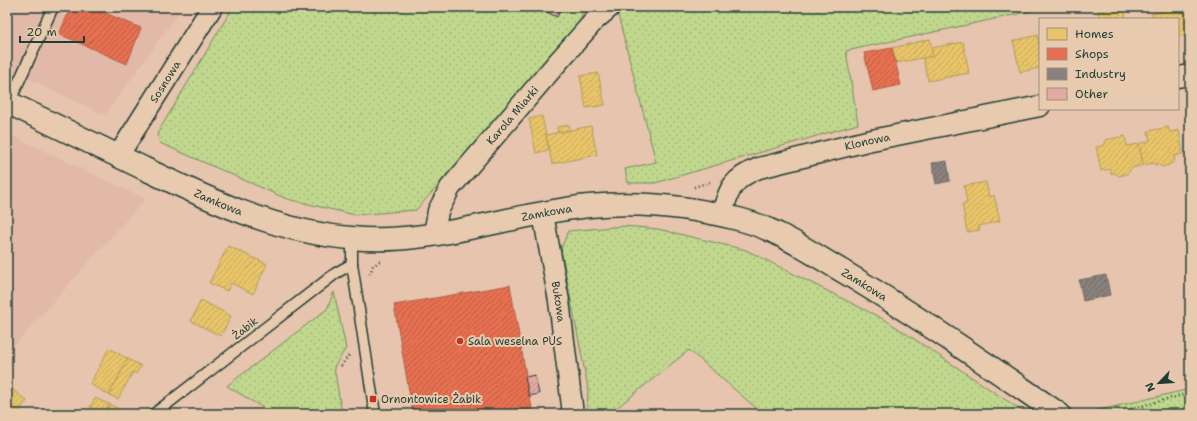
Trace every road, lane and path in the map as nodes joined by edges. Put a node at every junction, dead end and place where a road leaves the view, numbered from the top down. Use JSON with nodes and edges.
{"nodes":[{"id":1,"x":53,"y":7,"type":"edge"},
{"id":2,"x":212,"y":7,"type":"edge"},
{"id":3,"x":610,"y":7,"type":"edge"},
{"id":4,"x":1190,"y":75,"type":"edge"},
{"id":5,"x":1179,"y":77,"type":"edge"},
{"id":6,"x":8,"y":103,"type":"edge"},
{"id":7,"x":1039,"y":106,"type":"edge"},
{"id":8,"x":118,"y":156,"type":"junction"},
{"id":9,"x":712,"y":180,"type":"dead end"},
{"id":10,"x":688,"y":188,"type":"dead end"},
{"id":11,"x":543,"y":214,"type":"junction"},
{"id":12,"x":722,"y":215,"type":"junction"},
{"id":13,"x":434,"y":235,"type":"junction"},
{"id":14,"x":352,"y":238,"type":"junction"},
{"id":15,"x":352,"y":264,"type":"junction"},
{"id":16,"x":353,"y":349,"type":"dead end"},
{"id":17,"x":341,"y":366,"type":"dead end"},
{"id":18,"x":1190,"y":394,"type":"edge"},
{"id":19,"x":154,"y":414,"type":"edge"},
{"id":20,"x":375,"y":414,"type":"edge"},
{"id":21,"x":573,"y":414,"type":"edge"},
{"id":22,"x":1059,"y":414,"type":"edge"},
{"id":23,"x":1112,"y":414,"type":"edge"}],
"edges":[{"from":1,"to":6,"type":"lane"},
{"from":2,"to":8,"type":"street","name":"Sosnowa"},
{"from":3,"to":13,"type":"street","name":"Karola Miarki"},
{"from":4,"to":5,"type":"street"},
{"from":6,"to":8,"type":"street","name":"Zamkowa"},
{"from":7,"to":12,"type":"street","name":"Klonowa"},
{"from":8,"to":14,"type":"street","name":"Zamkowa"},
{"from":9,"to":10,"type":"path"},
{"from":11,"to":12,"type":"street","name":"Zamkowa"},
{"from":11,"to":13,"type":"street","name":"Zamkowa"},
{"from":11,"to":21,"type":"street","name":"Bukowa"},
{"from":12,"to":22,"type":"street","name":"Zamkowa"},
{"from":13,"to":14,"type":"street","name":"Zamkowa"},
{"from":14,"to":15,"type":"lane"},
{"from":15,"to":19,"type":"lane","name":"Żabik"},
{"from":15,"to":20,"type":"lane"},
{"from":16,"to":17,"type":"path"},
{"from":18,"to":23,"type":"path"}]}
